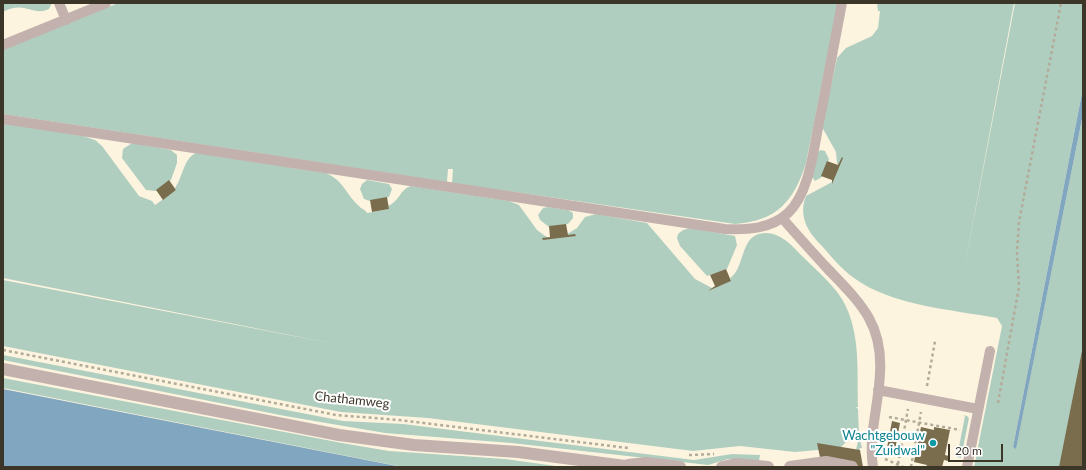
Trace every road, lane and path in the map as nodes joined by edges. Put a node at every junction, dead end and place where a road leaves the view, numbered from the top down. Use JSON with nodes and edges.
{"nodes":[{"id":1,"x":59,"y":3,"type":"edge"},
{"id":2,"x":106,"y":3,"type":"edge"},
{"id":3,"x":842,"y":3,"type":"edge"},
{"id":4,"x":1061,"y":3,"type":"edge"},
{"id":5,"x":66,"y":20,"type":"junction"},
{"id":6,"x":3,"y":45,"type":"edge"},
{"id":7,"x":3,"y":119,"type":"edge"},
{"id":8,"x":782,"y":218,"type":"junction"},
{"id":9,"x":3,"y":350,"type":"edge"},
{"id":10,"x":990,"y":352,"type":"dead end"},
{"id":11,"x":3,"y":369,"type":"edge"},
{"id":12,"x":878,"y":390,"type":"junction"},
{"id":13,"x":911,"y":397,"type":"junction"},
{"id":14,"x":998,"y":403,"type":"dead end"},
{"id":15,"x":978,"y":409,"type":"junction"},
{"id":16,"x":875,"y":414,"type":"junction"},
{"id":17,"x":906,"y":420,"type":"junction"},
{"id":18,"x":960,"y":430,"type":"dead end"},
{"id":19,"x":633,"y":449,"type":"dead end"},
{"id":20,"x":721,"y":453,"type":"dead end"},
{"id":21,"x":685,"y":455,"type":"dead end"},
{"id":22,"x":898,"y":464,"type":"dead end"},
{"id":23,"x":631,"y":466,"type":"edge"},
{"id":24,"x":680,"y":467,"type":"edge"},
{"id":25,"x":722,"y":467,"type":"edge"},
{"id":26,"x":768,"y":467,"type":"edge"},
{"id":27,"x":790,"y":467,"type":"edge"},
{"id":28,"x":852,"y":467,"type":"edge"},
{"id":29,"x":873,"y":467,"type":"edge"},
{"id":30,"x":967,"y":467,"type":"edge"}],
"edges":[{"from":1,"to":5,"type":"lane"},
{"from":2,"to":5,"type":"lane"},
{"from":3,"to":8,"type":"lane"},
{"from":4,"to":14,"type":"path"},
{"from":5,"to":6,"type":"lane"},
{"from":7,"to":8,"type":"lane"},
{"from":8,"to":12,"type":"lane"},
{"from":9,"to":19,"type":"path","name":"Chathamweg"},
{"from":10,"to":15,"type":"lane"},
{"from":11,"to":23,"type":"street"},
{"from":12,"to":13,"type":"lane"},
{"from":12,"to":16,"type":"lane"},
{"from":13,"to":15,"type":"lane"},
{"from":13,"to":17,"type":"path"},
{"from":15,"to":30,"type":"lane"},
{"from":16,"to":17,"type":"path"},
{"from":16,"to":29,"type":"lane"},
{"from":17,"to":18,"type":"path"},
{"from":17,"to":22,"type":"path"},
{"from":20,"to":21,"type":"path"},
{"from":23,"to":24,"type":"street"},
{"from":25,"to":26,"type":"street"},
{"from":27,"to":28,"type":"street"}]}
